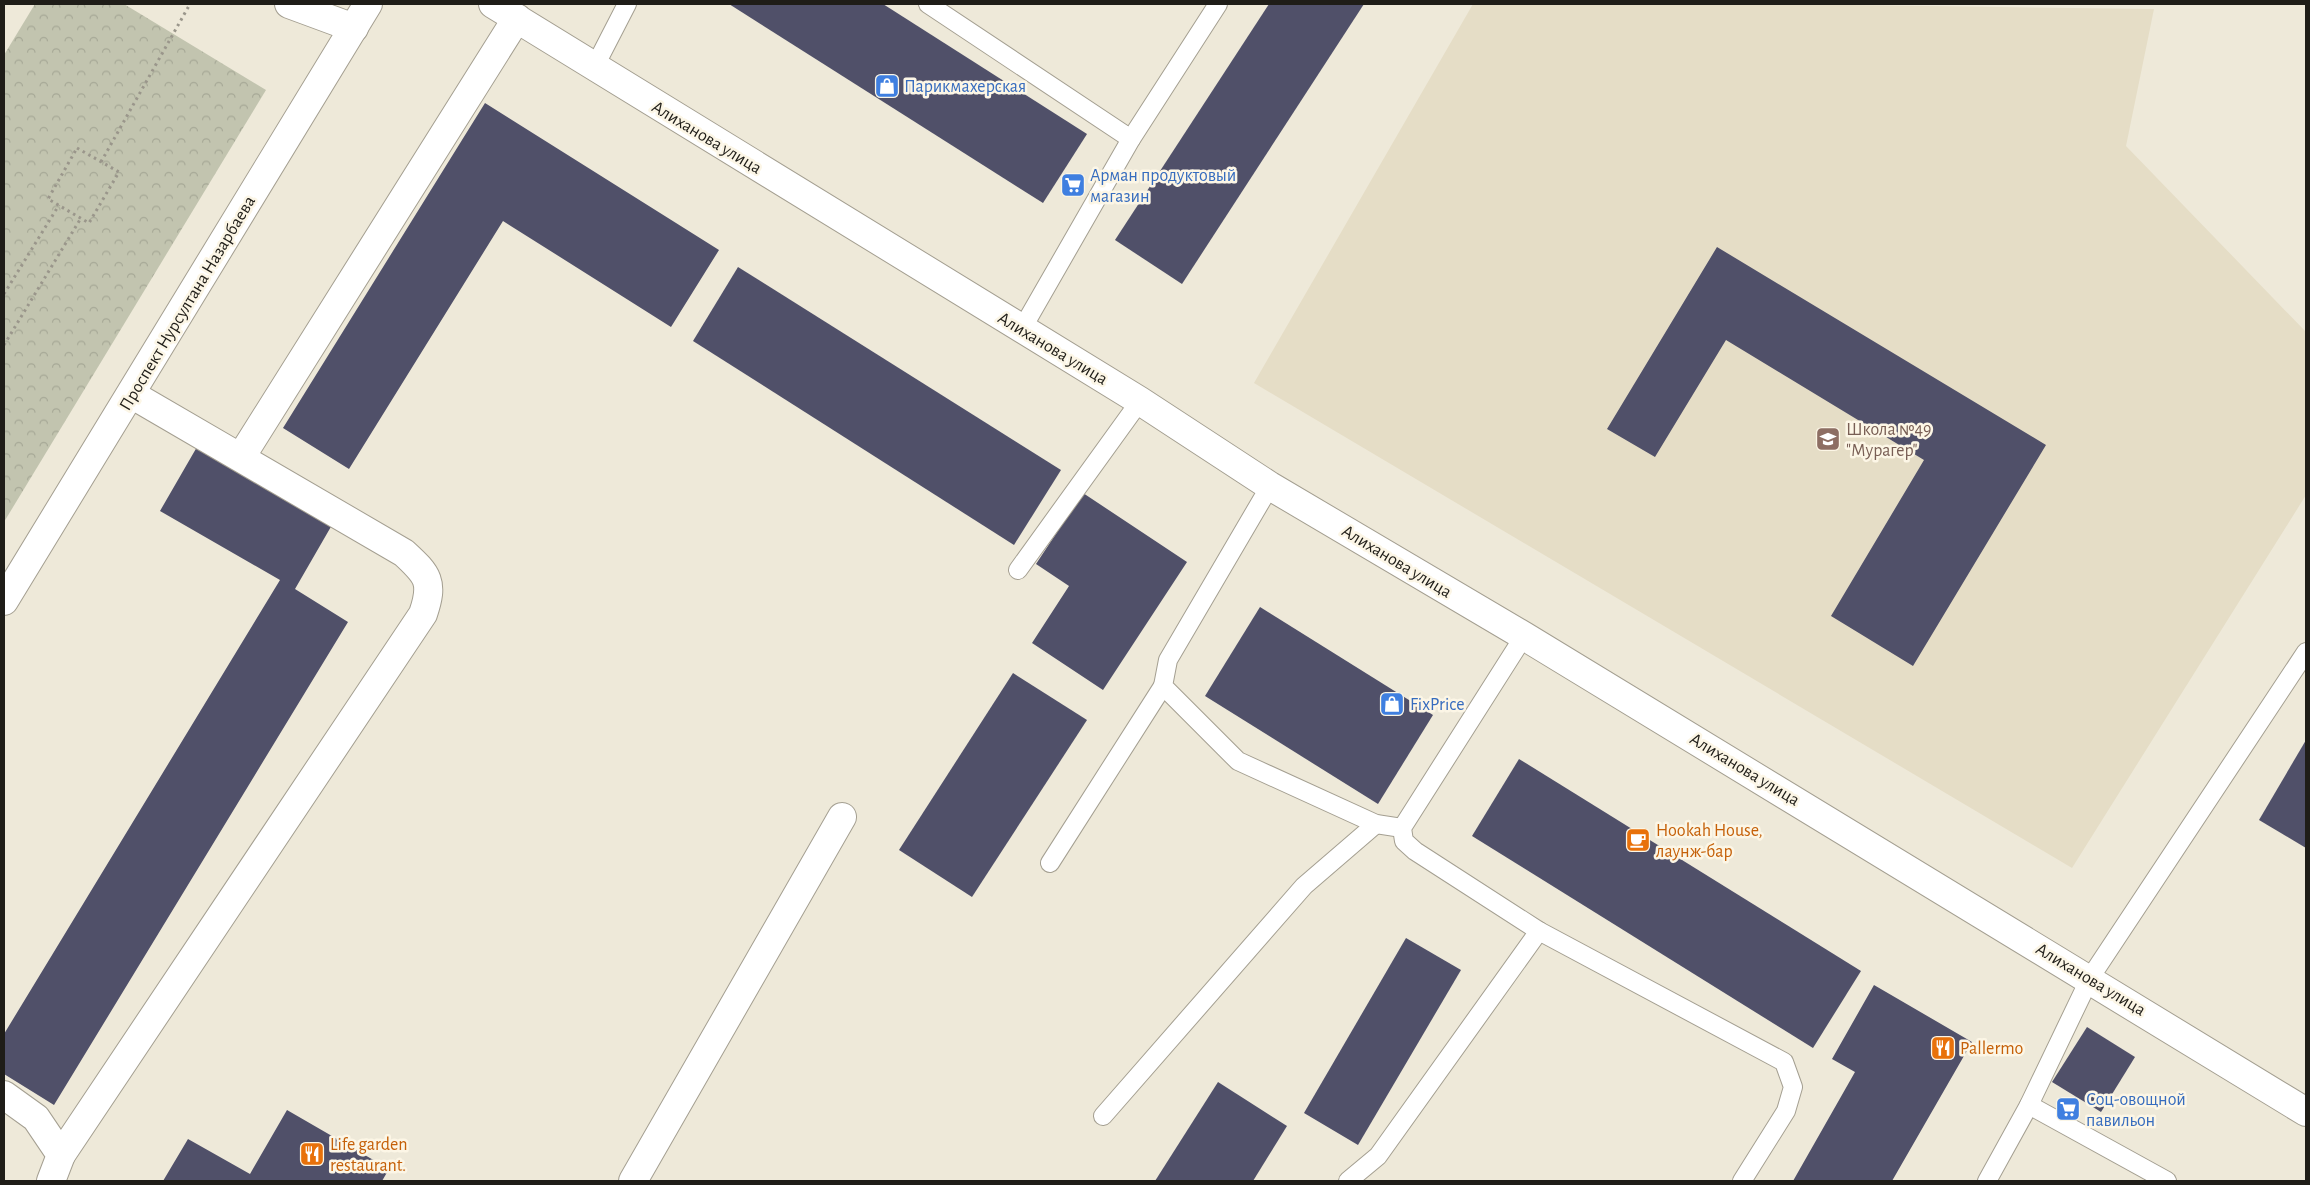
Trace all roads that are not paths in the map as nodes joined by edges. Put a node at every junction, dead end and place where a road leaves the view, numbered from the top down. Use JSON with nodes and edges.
{"nodes":[{"id":1,"x":289,"y":4,"type":"edge"},
{"id":2,"x":368,"y":4,"type":"edge"},
{"id":3,"x":492,"y":4,"type":"edge"},
{"id":4,"x":627,"y":4,"type":"edge"},
{"id":5,"x":928,"y":4,"type":"edge"},
{"id":6,"x":1218,"y":4,"type":"edge"},
{"id":7,"x":517,"y":18,"type":"junction"},
{"id":8,"x":354,"y":28,"type":"junction"},
{"id":9,"x":594,"y":68,"type":"junction"},
{"id":10,"x":1131,"y":139,"type":"junction"},
{"id":11,"x":1022,"y":329,"type":"junction"},
{"id":12,"x":131,"y":394,"type":"junction"},
{"id":13,"x":1140,"y":401,"type":"junction"},
{"id":14,"x":240,"y":457,"type":"junction"},
{"id":15,"x":1270,"y":486,"type":"junction"},
{"id":16,"x":1018,"y":570,"type":"dead end"},
{"id":17,"x":4,"y":601,"type":"edge"},
{"id":18,"x":1524,"y":636,"type":"junction"},
{"id":19,"x":2306,"y":652,"type":"edge"},
{"id":20,"x":1163,"y":686,"type":"junction"},
{"id":21,"x":842,"y":818,"type":"dead end"},
{"id":22,"x":1376,"y":824,"type":"junction"},
{"id":23,"x":1402,"y":828,"type":"junction"},
{"id":24,"x":1050,"y":864,"type":"dead end"},
{"id":25,"x":1539,"y":930,"type":"junction"},
{"id":26,"x":2090,"y":978,"type":"junction"},
{"id":27,"x":4,"y":1095,"type":"edge"},
{"id":28,"x":2029,"y":1105,"type":"junction"},
{"id":29,"x":2306,"y":1112,"type":"edge"},
{"id":30,"x":1103,"y":1116,"type":"dead end"},
{"id":31,"x":61,"y":1155,"type":"junction"},
{"id":32,"x":51,"y":1181,"type":"edge"},
{"id":33,"x":633,"y":1181,"type":"edge"},
{"id":34,"x":1348,"y":1181,"type":"edge"},
{"id":35,"x":1742,"y":1181,"type":"edge"},
{"id":36,"x":1987,"y":1181,"type":"edge"},
{"id":37,"x":2167,"y":1181,"type":"edge"}],
"edges":[{"from":1,"to":8,"type":"street"},
{"from":2,"to":8,"type":"street","name":"Проспект Нурсултана Назарбаева"},
{"from":3,"to":7,"type":"street","name":"Алиханова улица"},
{"from":4,"to":9,"type":"lane"},
{"from":5,"to":10,"type":"lane"},
{"from":6,"to":10,"type":"lane"},
{"from":7,"to":9,"type":"street","name":"Алиханова улица"},
{"from":7,"to":14,"type":"street"},
{"from":8,"to":12,"type":"street","name":"Проспект Нурсултана Назарбаева"},
{"from":9,"to":11,"type":"street","name":"Алиханова улица"},
{"from":10,"to":11,"type":"lane"},
{"from":11,"to":13,"type":"street","name":"Алиханова улица"},
{"from":12,"to":14,"type":"street"},
{"from":12,"to":17,"type":"street","name":"Проспект Нурсултана Назарбаева"},
{"from":13,"to":15,"type":"street","name":"Алиханова улица"},
{"from":13,"to":16,"type":"lane"},
{"from":14,"to":31,"type":"street"},
{"from":15,"to":18,"type":"street","name":"Алиханова улица"},
{"from":15,"to":20,"type":"lane"},
{"from":18,"to":23,"type":"lane"},
{"from":18,"to":26,"type":"street","name":"Алиханова улица"},
{"from":19,"to":26,"type":"lane"},
{"from":20,"to":22,"type":"lane"},
{"from":20,"to":24,"type":"lane"},
{"from":21,"to":33,"type":"street"},
{"from":22,"to":23,"type":"lane"},
{"from":22,"to":30,"type":"lane"},
{"from":23,"to":25,"type":"lane"},
{"from":25,"to":34,"type":"lane"},
{"from":25,"to":35,"type":"lane"},
{"from":26,"to":28,"type":"lane"},
{"from":26,"to":29,"type":"street","name":"Алиханова улица"},
{"from":27,"to":31,"type":"street"},
{"from":28,"to":36,"type":"lane"},
{"from":28,"to":37,"type":"lane"},
{"from":31,"to":32,"type":"street"}]}
